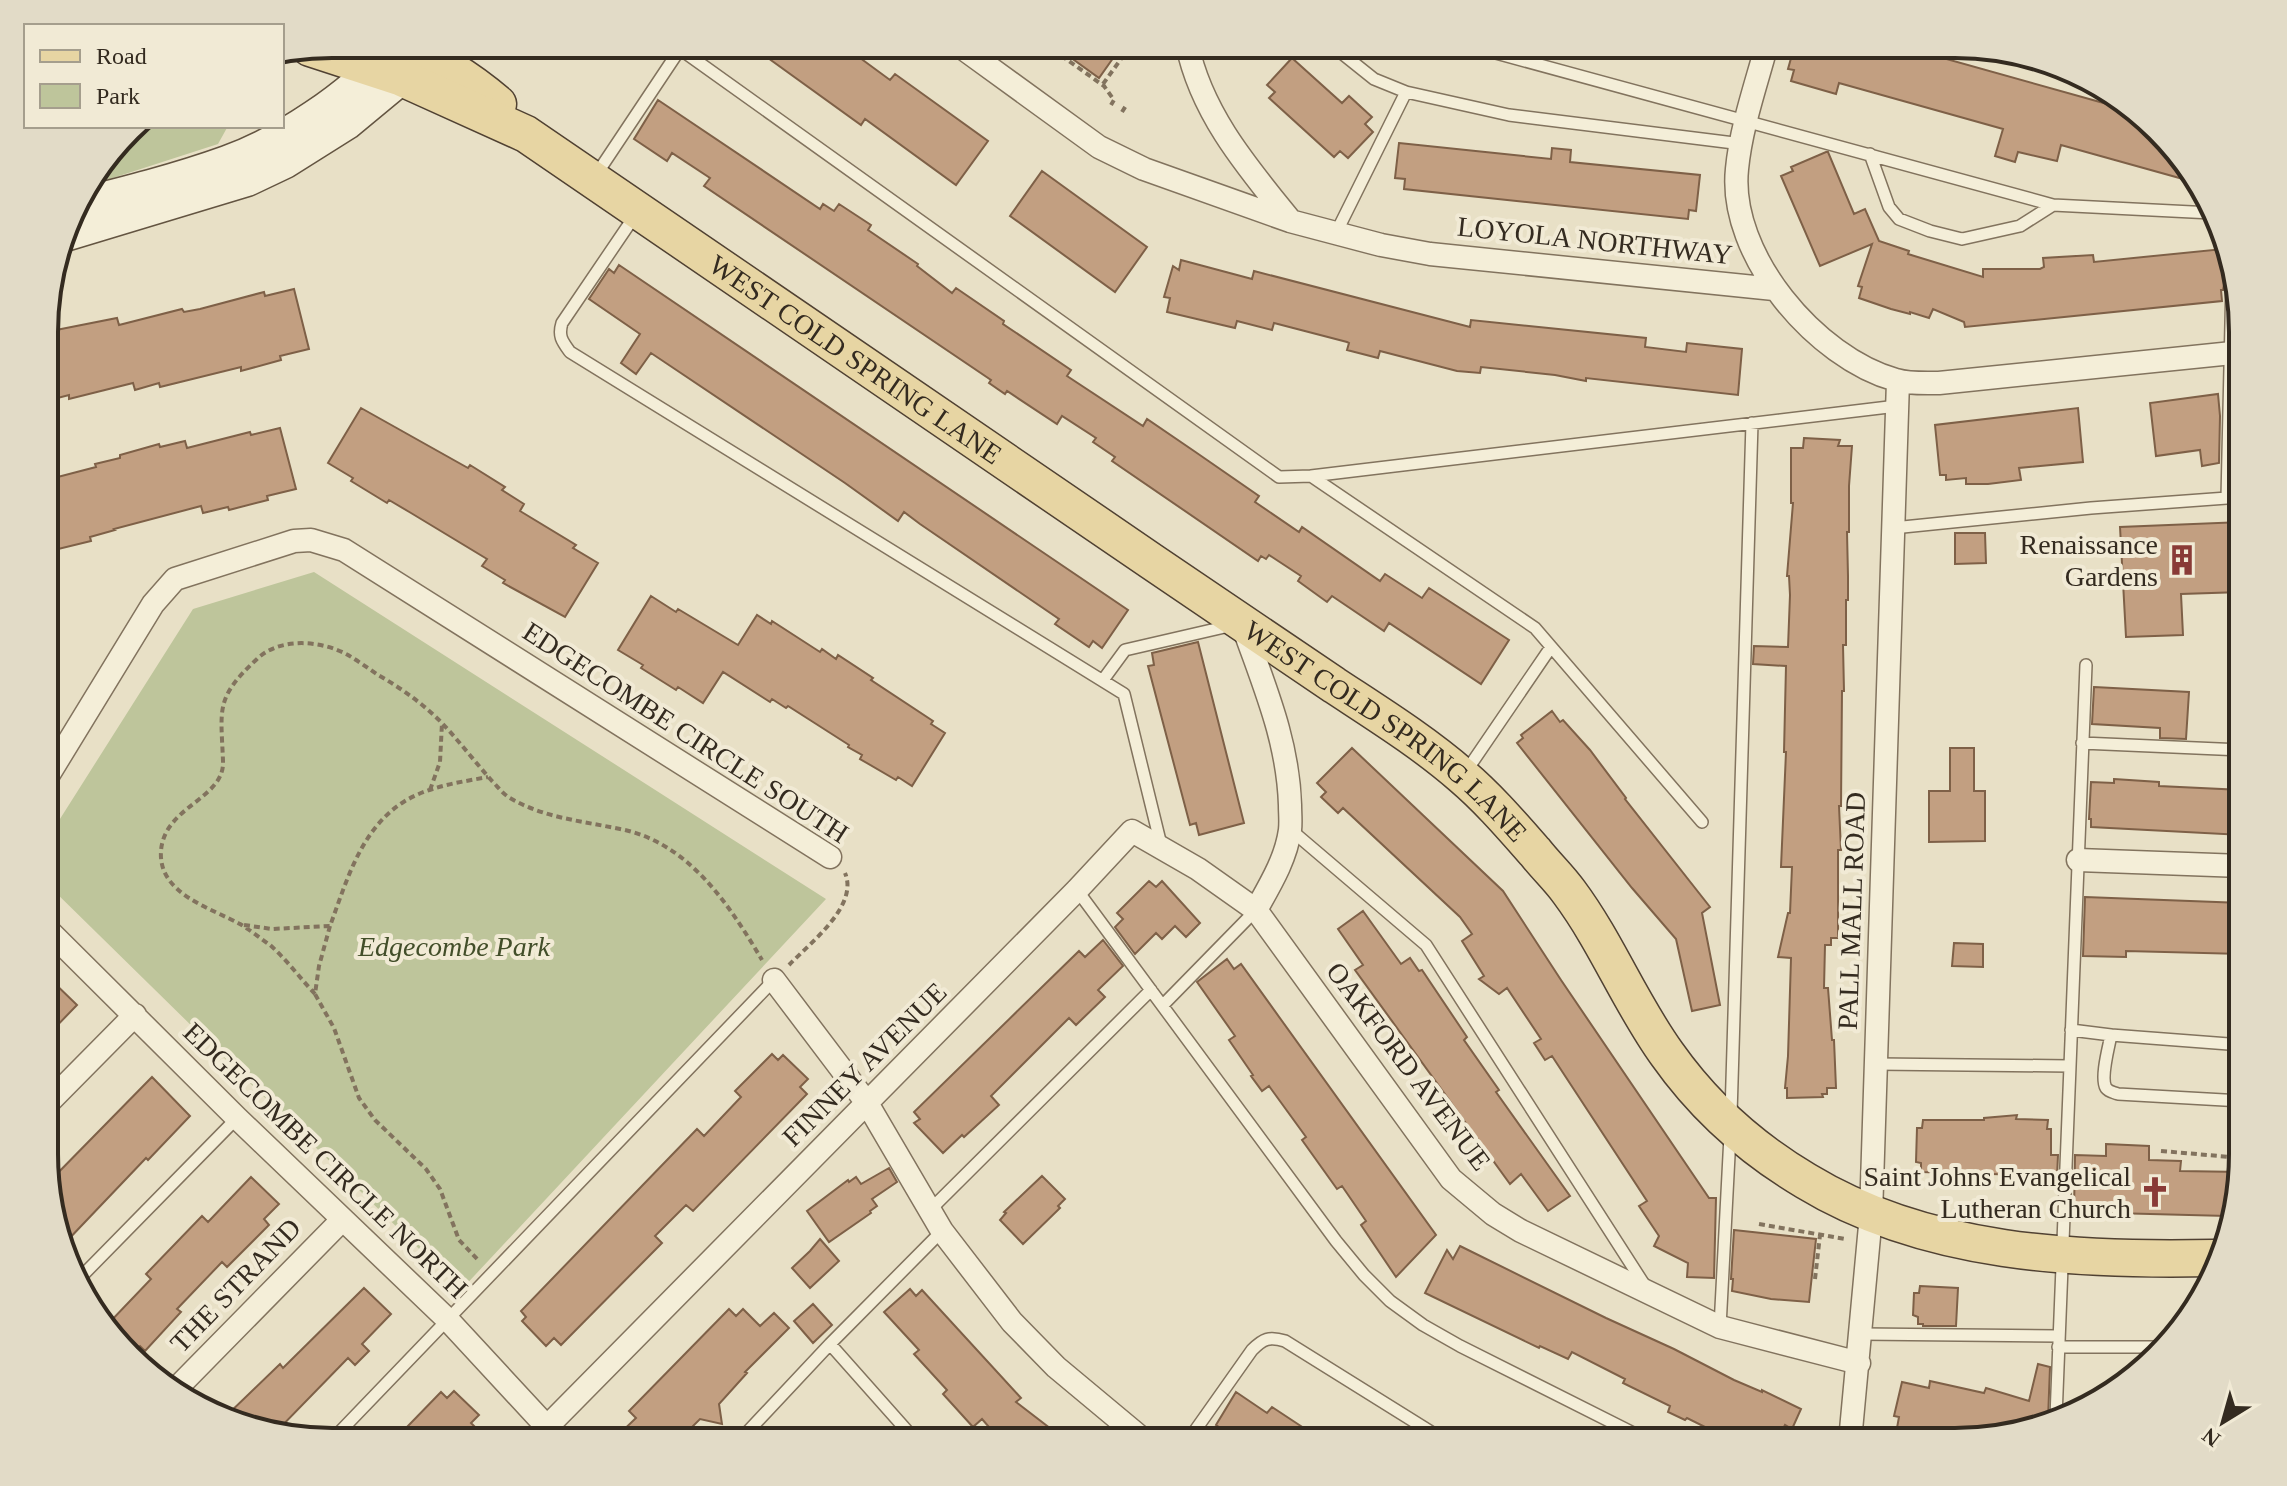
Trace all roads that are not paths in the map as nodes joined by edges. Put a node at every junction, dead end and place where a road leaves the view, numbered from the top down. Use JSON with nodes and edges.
{"nodes":[{"id":1,"x":402,"y":58,"type":"edge"},
{"id":2,"x":403,"y":58,"type":"edge"},
{"id":3,"x":408,"y":58,"type":"edge"},
{"id":4,"x":674,"y":58,"type":"edge"},
{"id":5,"x":693,"y":58,"type":"edge"},
{"id":6,"x":976,"y":58,"type":"edge"},
{"id":7,"x":1190,"y":58,"type":"edge"},
{"id":8,"x":1348,"y":58,"type":"edge"},
{"id":9,"x":1515,"y":58,"type":"edge"},
{"id":10,"x":1763,"y":58,"type":"edge"},
{"id":11,"x":1406,"y":92,"type":"junction"},
{"id":12,"x":1747,"y":120,"type":"junction"},
{"id":13,"x":244,"y":128,"type":"edge"},
{"id":14,"x":1742,"y":144,"type":"junction"},
{"id":15,"x":1870,"y":154,"type":"junction"},
{"id":16,"x":230,"y":162,"type":"junction"},
{"id":17,"x":593,"y":179,"type":"junction"},
{"id":18,"x":92,"y":201,"type":"edge"},
{"id":19,"x":2053,"y":205,"type":"junction"},
{"id":20,"x":639,"y":210,"type":"junction"},
{"id":21,"x":2202,"y":212,"type":"edge"},
{"id":22,"x":1290,"y":221,"type":"junction"},
{"id":23,"x":78,"y":231,"type":"edge"},
{"id":24,"x":1336,"y":233,"type":"junction"},
{"id":25,"x":1774,"y":289,"type":"junction"},
{"id":26,"x":2228,"y":354,"type":"edge"},
{"id":27,"x":1898,"y":381,"type":"junction"},
{"id":28,"x":1897,"y":406,"type":"junction"},
{"id":29,"x":1752,"y":423,"type":"junction"},
{"id":30,"x":1311,"y":476,"type":"junction"},
{"id":31,"x":2228,"y":482,"type":"edge"},
{"id":32,"x":1893,"y":528,"type":"junction"},
{"id":33,"x":1242,"y":623,"type":"junction"},
{"id":34,"x":1551,"y":647,"type":"junction"},
{"id":35,"x":2086,"y":665,"type":"dead end"},
{"id":36,"x":1103,"y":680,"type":"junction"},
{"id":37,"x":2082,"y":743,"type":"junction"},
{"id":38,"x":2228,"y":749,"type":"edge"},
{"id":39,"x":58,"y":759,"type":"edge"},
{"id":40,"x":1463,"y":777,"type":"junction"},
{"id":41,"x":1702,"y":822,"type":"dead end"},
{"id":42,"x":1290,"y":829,"type":"junction"},
{"id":43,"x":1162,"y":848,"type":"junction"},
{"id":44,"x":830,"y":857,"type":"road end"},
{"id":45,"x":2078,"y":860,"type":"junction"},
{"id":46,"x":2228,"y":865,"type":"edge"},
{"id":47,"x":1077,"y":890,"type":"junction"},
{"id":48,"x":1256,"y":910,"type":"junction"},
{"id":49,"x":58,"y":940,"type":"edge"},
{"id":50,"x":774,"y":980,"type":"joint"},
{"id":51,"x":1151,"y":990,"type":"junction"},
{"id":52,"x":1163,"y":1005,"type":"junction"},
{"id":53,"x":135,"y":1015,"type":"junction"},
{"id":54,"x":2071,"y":1030,"type":"junction"},
{"id":55,"x":2111,"y":1035,"type":"junction"},
{"id":56,"x":2228,"y":1044,"type":"edge"},
{"id":57,"x":1877,"y":1064,"type":"junction"},
{"id":58,"x":2069,"y":1066,"type":"junction"},
{"id":59,"x":58,"y":1093,"type":"edge"},
{"id":60,"x":2228,"y":1100,"type":"edge"},
{"id":61,"x":867,"y":1103,"type":"junction"},
{"id":62,"x":237,"y":1118,"type":"junction"},
{"id":63,"x":1731,"y":1125,"type":"junction"},
{"id":64,"x":929,"y":1211,"type":"junction"},
{"id":65,"x":342,"y":1220,"type":"junction"},
{"id":66,"x":1862,"y":1228,"type":"junction"},
{"id":67,"x":942,"y":1231,"type":"junction"},
{"id":68,"x":2061,"y":1253,"type":"junction"},
{"id":69,"x":2208,"y":1258,"type":"edge"},
{"id":70,"x":85,"y":1273,"type":"edge"},
{"id":71,"x":1652,"y":1296,"type":"junction"},
{"id":72,"x":448,"y":1320,"type":"junction"},
{"id":73,"x":1720,"y":1327,"type":"junction"},
{"id":74,"x":1861,"y":1334,"type":"junction"},
{"id":75,"x":2058,"y":1342,"type":"junction"},
{"id":76,"x":830,"y":1344,"type":"junction"},
{"id":77,"x":2149,"y":1347,"type":"edge"},
{"id":78,"x":1859,"y":1363,"type":"junction"},
{"id":79,"x":182,"y":1383,"type":"edge"},
{"id":80,"x":2056,"y":1408,"type":"edge"},
{"id":81,"x":1197,"y":1427,"type":"edge"},
{"id":82,"x":1423,"y":1427,"type":"edge"},
{"id":83,"x":1622,"y":1427,"type":"edge"},
{"id":84,"x":1852,"y":1427,"type":"edge"},
{"id":85,"x":344,"y":1428,"type":"edge"},
{"id":86,"x":537,"y":1428,"type":"edge"},
{"id":87,"x":554,"y":1428,"type":"edge"},
{"id":88,"x":751,"y":1428,"type":"edge"},
{"id":89,"x":903,"y":1428,"type":"edge"},
{"id":90,"x":1129,"y":1428,"type":"edge"}],
"edges":[{"from":1,"to":16,"type":"main road"},
{"from":2,"to":23,"type":"main road"},
{"from":3,"to":17,"type":"main road","name":"WEST COLD SPRING LANE"},
{"from":4,"to":17,"type":"lane"},
{"from":5,"to":30,"type":"lane"},
{"from":6,"to":22,"type":"street","name":"LOYOLA NORTHWAY"},
{"from":7,"to":22,"type":"street"},
{"from":8,"to":11,"type":"lane"},
{"from":9,"to":12,"type":"lane"},
{"from":10,"to":12,"type":"street"},
{"from":11,"to":14,"type":"lane"},
{"from":11,"to":24,"type":"lane"},
{"from":12,"to":14,"type":"street"},
{"from":12,"to":15,"type":"lane"},
{"from":13,"to":16,"type":"main road"},
{"from":14,"to":25,"type":"street"},
{"from":15,"to":19,"type":"lane"},
{"from":15,"to":19,"type":"lane"},
{"from":16,"to":18,"type":"main road"},
{"from":17,"to":20,"type":"main road","name":"WEST COLD SPRING LANE"},
{"from":19,"to":21,"type":"lane"},
{"from":20,"to":33,"type":"main road","name":"WEST COLD SPRING LANE"},
{"from":20,"to":36,"type":"lane"},
{"from":22,"to":24,"type":"street","name":"LOYOLA NORTHWAY"},
{"from":24,"to":25,"type":"street","name":"LOYOLA NORTHWAY"},
{"from":25,"to":27,"type":"street"},
{"from":26,"to":27,"type":"street"},
{"from":27,"to":28,"type":"street","name":"PALL MALL ROAD"},
{"from":28,"to":29,"type":"lane"},
{"from":28,"to":32,"type":"street","name":"PALL MALL ROAD"},
{"from":29,"to":30,"type":"lane"},
{"from":29,"to":63,"type":"lane"},
{"from":30,"to":34,"type":"lane"},
{"from":31,"to":32,"type":"lane"},
{"from":32,"to":57,"type":"street","name":"PALL MALL ROAD"},
{"from":33,"to":36,"type":"lane"},
{"from":33,"to":40,"type":"main road","name":"WEST COLD SPRING LANE"},
{"from":33,"to":42,"type":"street"},
{"from":34,"to":40,"type":"lane"},
{"from":34,"to":41,"type":"lane"},
{"from":35,"to":37,"type":"lane"},
{"from":36,"to":43,"type":"lane"},
{"from":37,"to":38,"type":"lane"},
{"from":37,"to":45,"type":"lane"},
{"from":39,"to":44,"type":"street","name":"EDGECOMBE CIRCLE SOUTH"},
{"from":40,"to":63,"type":"main road","name":"WEST COLD SPRING LANE"},
{"from":42,"to":48,"type":"street"},
{"from":42,"to":71,"type":"lane"},
{"from":43,"to":47,"type":"street","name":"FINNEY AVENUE"},
{"from":43,"to":48,"type":"street","name":"FINNEY AVENUE"},
{"from":45,"to":46,"type":"street"},
{"from":45,"to":54,"type":"lane"},
{"from":47,"to":51,"type":"lane"},
{"from":47,"to":61,"type":"street","name":"FINNEY AVENUE"},
{"from":48,"to":52,"type":"lane"},
{"from":48,"to":71,"type":"street","name":"OAKFORD AVENUE"},
{"from":49,"to":53,"type":"street","name":"EDGECOMBE CIRCLE NORTH"},
{"from":50,"to":61,"type":"street"},
{"from":50,"to":72,"type":"lane"},
{"from":51,"to":52,"type":"lane"},
{"from":51,"to":64,"type":"lane"},
{"from":52,"to":83,"type":"lane"},
{"from":53,"to":59,"type":"street"},
{"from":53,"to":62,"type":"street","name":"EDGECOMBE CIRCLE NORTH"},
{"from":54,"to":55,"type":"lane"},
{"from":54,"to":58,"type":"lane"},
{"from":55,"to":56,"type":"lane"},
{"from":55,"to":60,"type":"lane"},
{"from":57,"to":58,"type":"lane"},
{"from":57,"to":66,"type":"street","name":"PALL MALL ROAD"},
{"from":58,"to":68,"type":"lane"},
{"from":61,"to":64,"type":"street"},
{"from":61,"to":87,"type":"street","name":"FINNEY AVENUE"},
{"from":62,"to":65,"type":"street","name":"EDGECOMBE CIRCLE NORTH"},
{"from":62,"to":70,"type":"lane"},
{"from":63,"to":66,"type":"main road","name":"WEST COLD SPRING LANE"},
{"from":63,"to":73,"type":"lane"},
{"from":64,"to":67,"type":"street"},
{"from":65,"to":72,"type":"street","name":"EDGECOMBE CIRCLE NORTH"},
{"from":65,"to":79,"type":"street","name":"THE STRAND"},
{"from":66,"to":68,"type":"main road","name":"WEST COLD SPRING LANE"},
{"from":66,"to":74,"type":"street","name":"PALL MALL ROAD"},
{"from":67,"to":76,"type":"lane"},
{"from":67,"to":90,"type":"street"},
{"from":68,"to":69,"type":"main road","name":"WEST COLD SPRING LANE"},
{"from":68,"to":75,"type":"lane"},
{"from":71,"to":73,"type":"street","name":"OAKFORD AVENUE"},
{"from":72,"to":85,"type":"lane"},
{"from":72,"to":86,"type":"street","name":"EDGECOMBE CIRCLE NORTH"},
{"from":73,"to":78,"type":"street","name":"OAKFORD AVENUE"},
{"from":74,"to":75,"type":"lane"},
{"from":74,"to":78,"type":"street","name":"PALL MALL ROAD"},
{"from":75,"to":77,"type":"lane"},
{"from":75,"to":80,"type":"lane"},
{"from":76,"to":88,"type":"lane"},
{"from":76,"to":89,"type":"lane"},
{"from":78,"to":84,"type":"street","name":"PALL MALL ROAD"},
{"from":81,"to":82,"type":"lane"}]}
